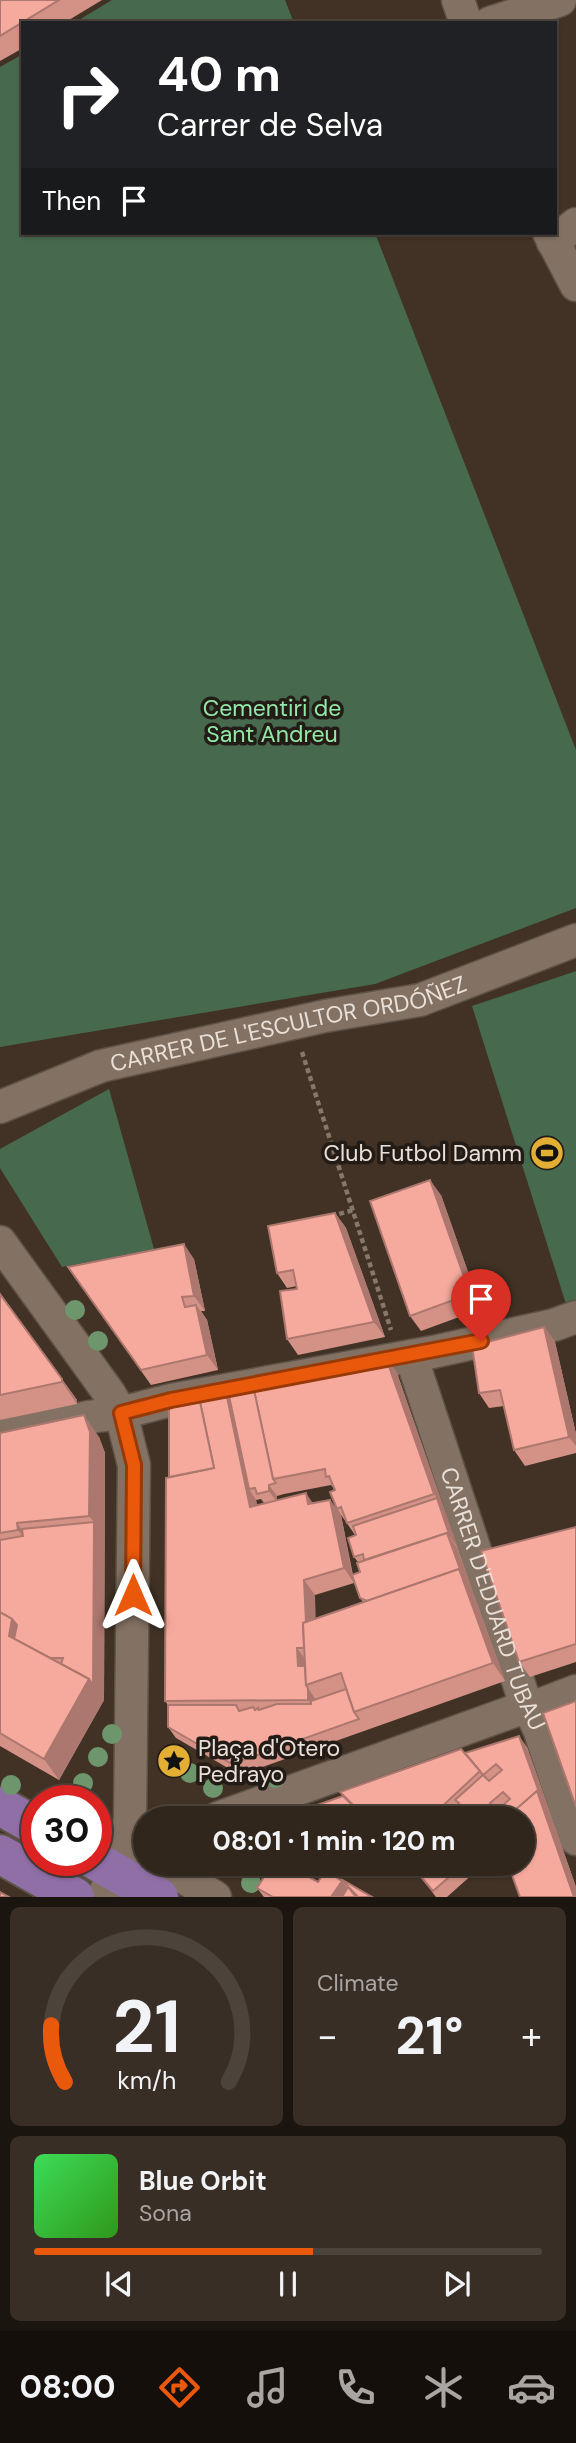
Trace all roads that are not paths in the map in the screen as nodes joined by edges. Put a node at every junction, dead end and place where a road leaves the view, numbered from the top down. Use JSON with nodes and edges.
{"nodes":[{"id":1,"x":458,"y":0,"type":"edge"},
{"id":2,"x":560,"y":0,"type":"edge"},
{"id":3,"x":465,"y":21,"type":"edge"},
{"id":4,"x":496,"y":21,"type":"edge"},
{"id":5,"x":559,"y":233,"type":"edge"},
{"id":6,"x":576,"y":285,"type":"edge"},
{"id":7,"x":576,"y":940,"type":"edge"},
{"id":8,"x":0,"y":1107,"type":"edge"},
{"id":9,"x":0,"y":1242,"type":"edge"},
{"id":10,"x":576,"y":1317,"type":"edge"},
{"id":11,"x":402,"y":1344,"type":"junction"},
{"id":12,"x":121,"y":1413,"type":"junction"},
{"id":13,"x":0,"y":1436,"type":"edge"},
{"id":14,"x":576,"y":1691,"type":"edge"},
{"id":15,"x":528,"y":1706,"type":"junction"},
{"id":16,"x":0,"y":1806,"type":"edge"},
{"id":17,"x":251,"y":1806,"type":"edge"},
{"id":18,"x":21,"y":1818,"type":"edge"},
{"id":19,"x":576,"y":1839,"type":"edge"},
{"id":20,"x":0,"y":1854,"type":"edge"},
{"id":21,"x":130,"y":1874,"type":"edge"},
{"id":22,"x":75,"y":1897,"type":"edge"},
{"id":23,"x":215,"y":1897,"type":"edge"}],
"edges":[{"from":1,"to":3,"type":"street"},
{"from":2,"to":4,"type":"street"},
{"from":5,"to":6,"type":"street"},
{"from":7,"to":8,"type":"street","name":"CARRER DE L'ESCULTOR ORDÓÑEZ"},
{"from":9,"to":12,"type":"street"},
{"from":10,"to":11,"type":"street"},
{"from":11,"to":12,"type":"street"},
{"from":11,"to":15,"type":"street","name":"CARRER D'EDUARD TUBAU"},
{"from":12,"to":13,"type":"street"},
{"from":12,"to":21,"type":"street"},
{"from":14,"to":15,"type":"street"},
{"from":15,"to":17,"type":"street"},
{"from":15,"to":19,"type":"street","name":"CARRER D'EDUARD TUBAU"},
{"from":16,"to":18,"type":"main road"},
{"from":20,"to":22,"type":"main road"},
{"from":21,"to":23,"type":"street"}]}
